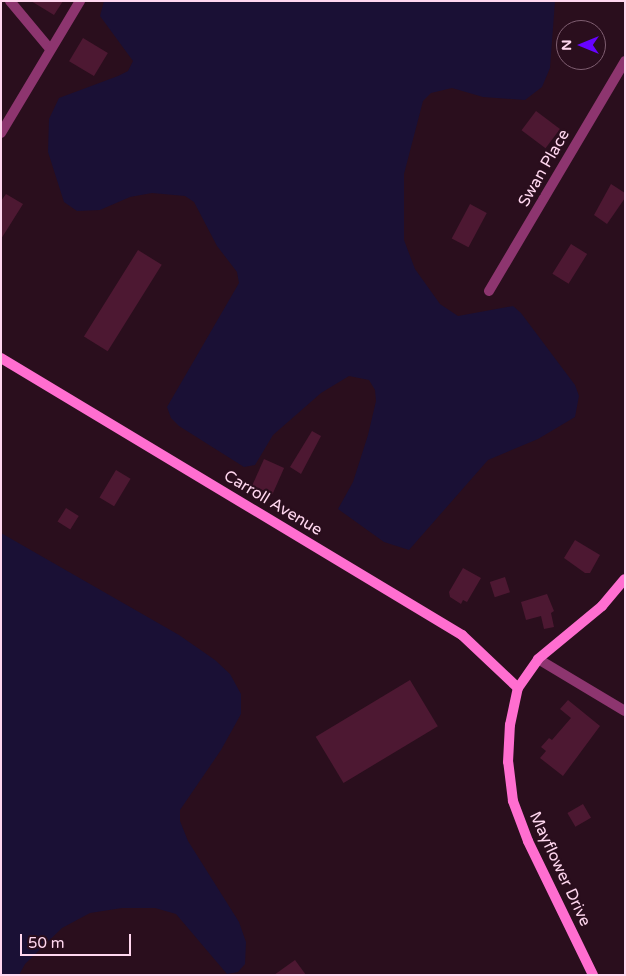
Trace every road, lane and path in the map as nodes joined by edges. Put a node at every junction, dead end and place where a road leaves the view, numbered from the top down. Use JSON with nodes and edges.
{"nodes":[{"id":1,"x":10,"y":1,"type":"edge"},
{"id":2,"x":80,"y":1,"type":"edge"},
{"id":3,"x":50,"y":49,"type":"junction"},
{"id":4,"x":625,"y":61,"type":"edge"},
{"id":5,"x":1,"y":133,"type":"edge"},
{"id":6,"x":490,"y":292,"type":"dead end"},
{"id":7,"x":1,"y":358,"type":"edge"},
{"id":8,"x":625,"y":579,"type":"edge"},
{"id":9,"x":538,"y":659,"type":"junction"},
{"id":10,"x":518,"y":688,"type":"junction"},
{"id":11,"x":625,"y":711,"type":"edge"},
{"id":12,"x":593,"y":975,"type":"edge"}],
"edges":[{"from":1,"to":3,"type":"street"},
{"from":2,"to":3,"type":"street"},
{"from":3,"to":5,"type":"street"},
{"from":4,"to":6,"type":"street","name":"Swan Place"},
{"from":7,"to":10,"type":"street","name":"Carroll Avenue"},
{"from":8,"to":9,"type":"street","name":"Mayflower Drive"},
{"from":9,"to":10,"type":"street","name":"Mayflower Drive"},
{"from":9,"to":11,"type":"street"},
{"from":10,"to":12,"type":"street","name":"Mayflower Drive"}]}
